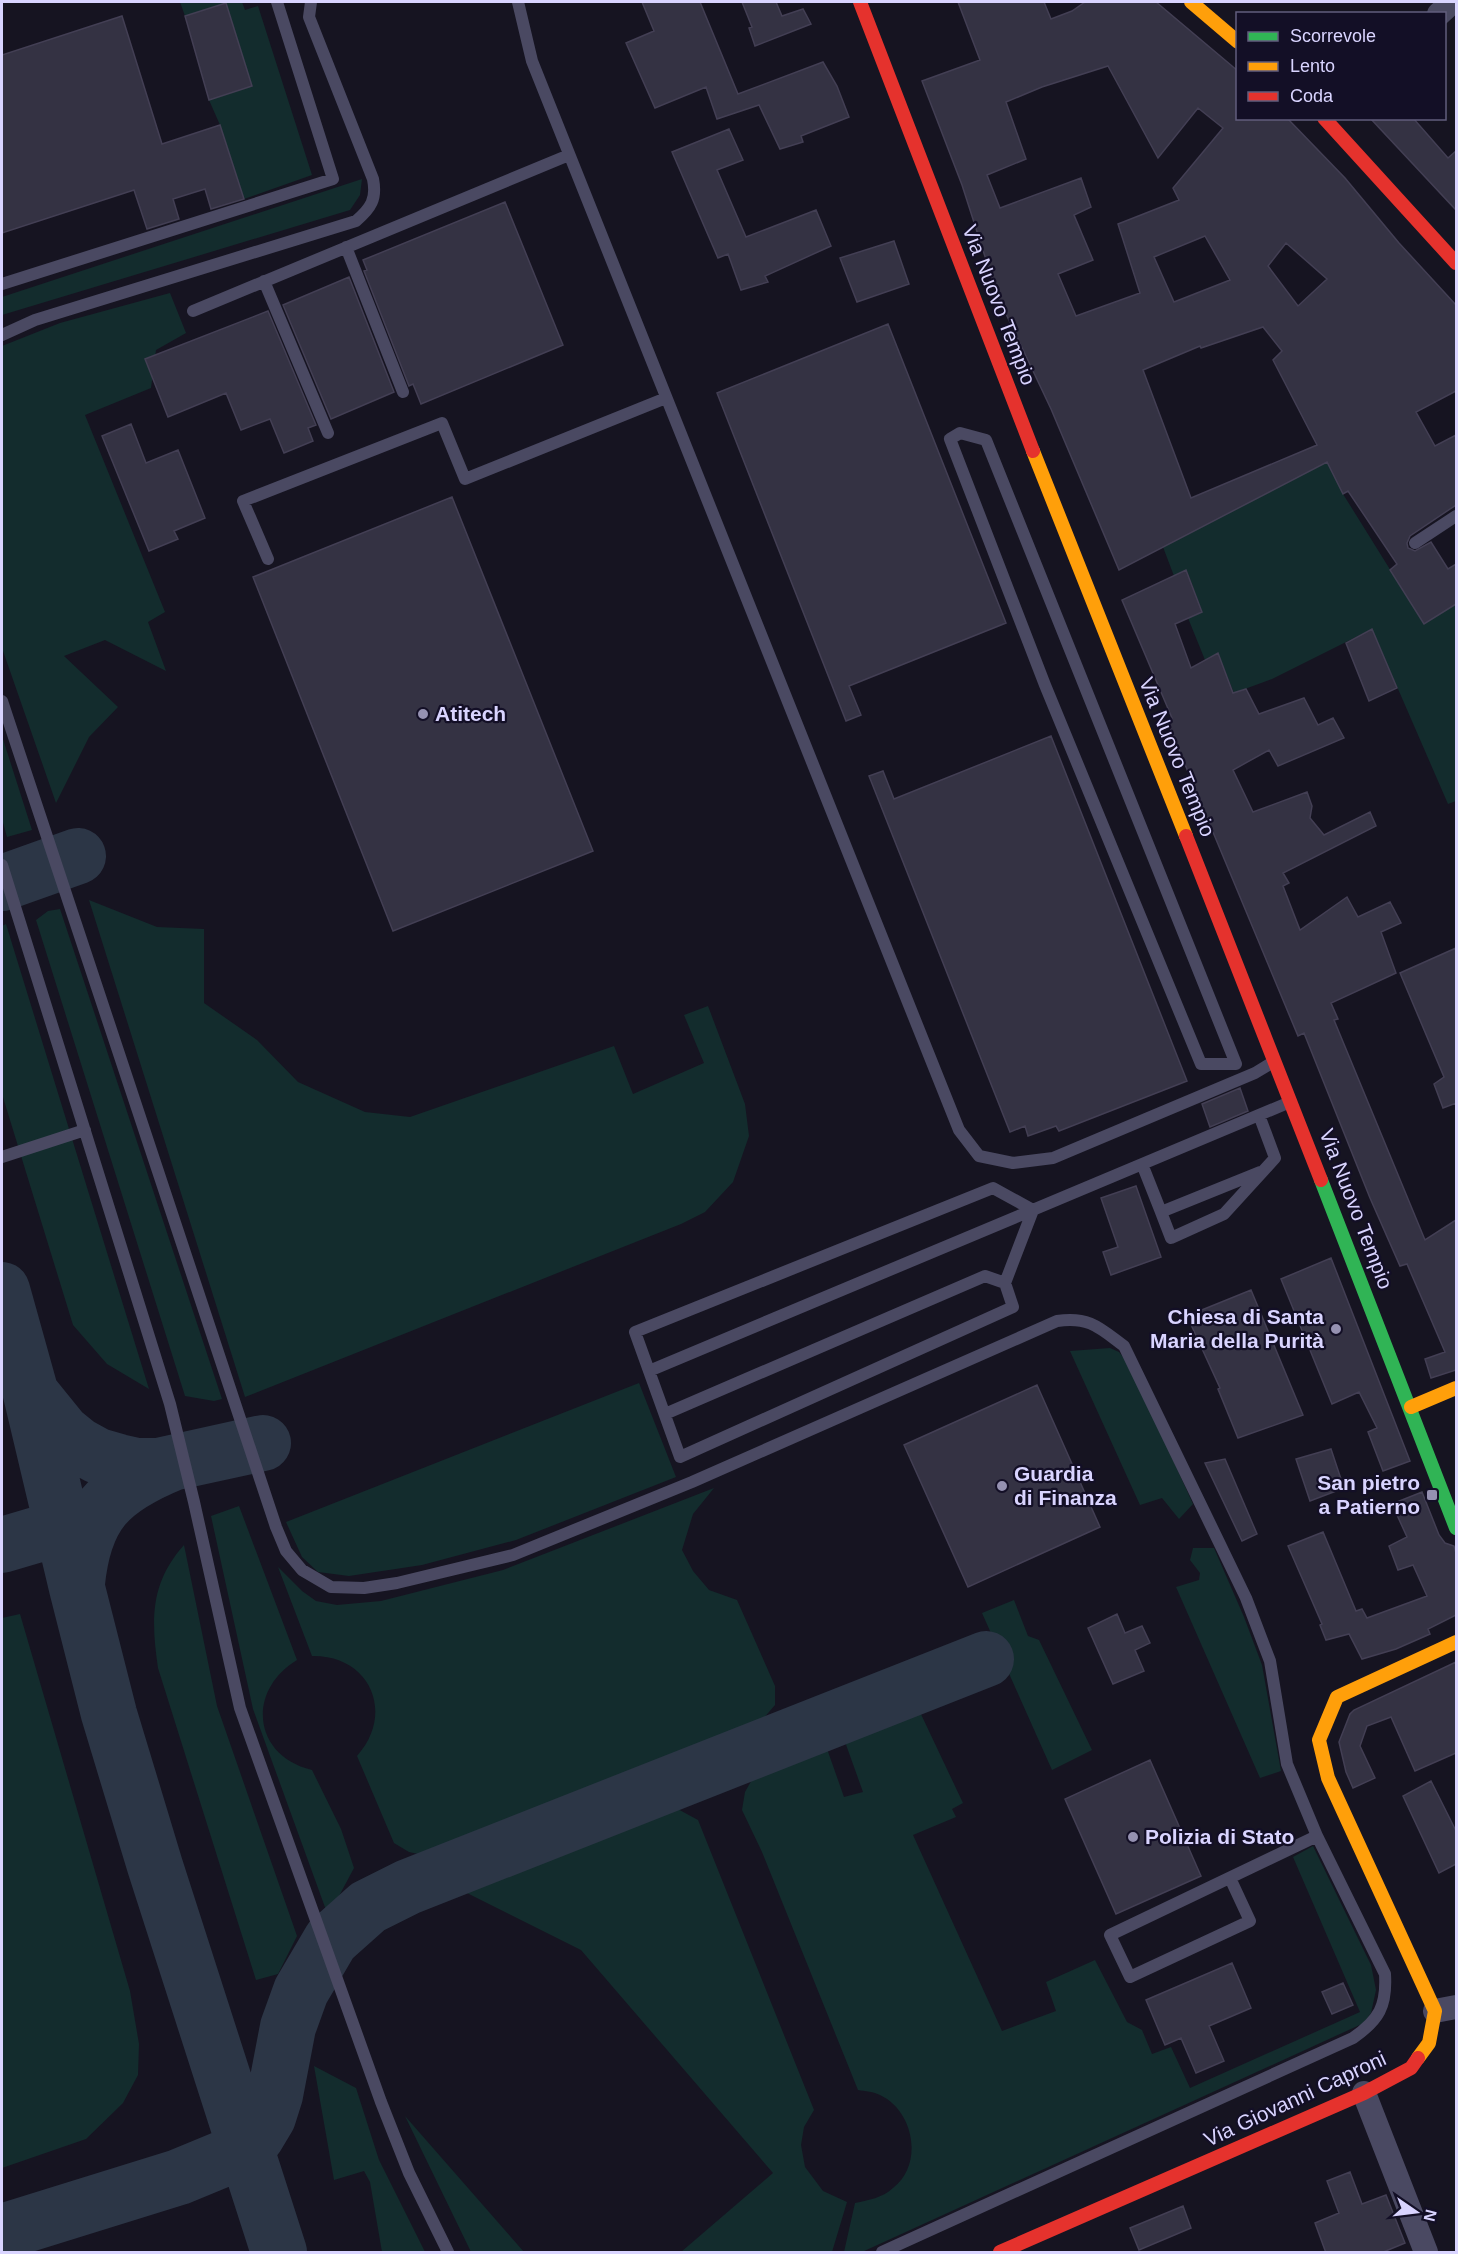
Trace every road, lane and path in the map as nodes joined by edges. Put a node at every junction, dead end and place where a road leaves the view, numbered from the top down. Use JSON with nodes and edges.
{"nodes":[{"id":1,"x":277,"y":2,"type":"edge"},
{"id":2,"x":311,"y":2,"type":"edge"},
{"id":3,"x":518,"y":2,"type":"edge"},
{"id":4,"x":860,"y":2,"type":"edge"},
{"id":5,"x":1191,"y":2,"type":"edge"},
{"id":6,"x":1236,"y":40,"type":"edge"},
{"id":7,"x":1326,"y":120,"type":"edge"},
{"id":8,"x":569,"y":155,"type":"junction"},
{"id":9,"x":346,"y":248,"type":"junction"},
{"id":10,"x":1456,"y":263,"type":"edge"},
{"id":11,"x":264,"y":281,"type":"junction"},
{"id":12,"x":2,"y":284,"type":"edge"},
{"id":13,"x":193,"y":310,"type":"dead end"},
{"id":14,"x":2,"y":335,"type":"edge"},
{"id":15,"x":403,"y":392,"type":"dead end"},
{"id":16,"x":666,"y":398,"type":"junction"},
{"id":17,"x":328,"y":433,"type":"dead end"},
{"id":18,"x":1456,"y":516,"type":"edge"},
{"id":19,"x":1414,"y":543,"type":"dead end"},
{"id":20,"x":268,"y":559,"type":"dead end"},
{"id":21,"x":2,"y":701,"type":"edge"},
{"id":22,"x":2,"y":866,"type":"edge"},
{"id":23,"x":1274,"y":1062,"type":"junction"},
{"id":24,"x":1236,"y":1064,"type":"junction"},
{"id":25,"x":1255,"y":1073,"type":"junction"},
{"id":26,"x":1291,"y":1102,"type":"junction"},
{"id":27,"x":1259,"y":1115,"type":"junction"},
{"id":28,"x":85,"y":1130,"type":"junction"},
{"id":29,"x":2,"y":1157,"type":"edge"},
{"id":30,"x":1142,"y":1164,"type":"junction"},
{"id":31,"x":1264,"y":1171,"type":"junction"},
{"id":32,"x":1033,"y":1210,"type":"junction"},
{"id":33,"x":1161,"y":1212,"type":"junction"},
{"id":34,"x":1005,"y":1283,"type":"junction"},
{"id":35,"x":649,"y":1371,"type":"junction"},
{"id":36,"x":1456,"y":1388,"type":"edge"},
{"id":37,"x":1411,"y":1407,"type":"junction"},
{"id":38,"x":665,"y":1414,"type":"junction"},
{"id":39,"x":1456,"y":1528,"type":"edge"},
{"id":40,"x":1456,"y":1642,"type":"edge"},
{"id":41,"x":1317,"y":1836,"type":"junction"},
{"id":42,"x":1230,"y":1878,"type":"junction"},
{"id":43,"x":1446,"y":2009,"type":"edge"},
{"id":44,"x":1364,"y":2093,"type":"junction"},
{"id":45,"x":448,"y":2253,"type":"edge"},
{"id":46,"x":882,"y":2253,"type":"edge"},
{"id":47,"x":1000,"y":2253,"type":"edge"},
{"id":48,"x":1426,"y":2253,"type":"edge"}],
"edges":[{"from":1,"to":12,"type":"lane"},
{"from":2,"to":14,"type":"lane"},
{"from":3,"to":8,"type":"lane"},
{"from":4,"to":23,"type":"street","name":"Via Nuovo Tempio"},
{"from":5,"to":6,"type":"street"},
{"from":7,"to":10,"type":"street"},
{"from":8,"to":9,"type":"lane"},
{"from":8,"to":16,"type":"lane"},
{"from":9,"to":11,"type":"lane"},
{"from":9,"to":15,"type":"lane"},
{"from":11,"to":13,"type":"lane"},
{"from":11,"to":17,"type":"lane"},
{"from":16,"to":20,"type":"lane"},
{"from":16,"to":25,"type":"lane"},
{"from":18,"to":19,"type":"lane"},
{"from":21,"to":41,"type":"lane"},
{"from":22,"to":28,"type":"lane"},
{"from":23,"to":25,"type":"lane"},
{"from":23,"to":26,"type":"street","name":"Via Nuovo Tempio"},
{"from":24,"to":24,"type":"lane"},
{"from":24,"to":25,"type":"lane"},
{"from":26,"to":27,"type":"lane"},
{"from":26,"to":37,"type":"street","name":"Via Nuovo Tempio"},
{"from":27,"to":30,"type":"lane"},
{"from":27,"to":31,"type":"lane"},
{"from":28,"to":29,"type":"lane"},
{"from":28,"to":45,"type":"lane"},
{"from":30,"to":32,"type":"lane"},
{"from":30,"to":33,"type":"lane"},
{"from":31,"to":33,"type":"lane"},
{"from":31,"to":33,"type":"lane"},
{"from":32,"to":34,"type":"lane"},
{"from":32,"to":35,"type":"lane"},
{"from":32,"to":35,"type":"lane"},
{"from":34,"to":38,"type":"lane"},
{"from":34,"to":38,"type":"lane"},
{"from":35,"to":38,"type":"lane"},
{"from":36,"to":37,"type":"street"},
{"from":37,"to":39,"type":"street","name":"Via Nuovo Tempio"},
{"from":40,"to":43,"type":"street","name":"Via Giovanni Caproni"},
{"from":41,"to":42,"type":"lane"},
{"from":41,"to":46,"type":"lane"},
{"from":42,"to":42,"type":"lane"},
{"from":43,"to":44,"type":"street","name":"Via Giovanni Caproni"},
{"from":44,"to":47,"type":"street","name":"Via Giovanni Caproni"},
{"from":44,"to":48,"type":"street"}]}
